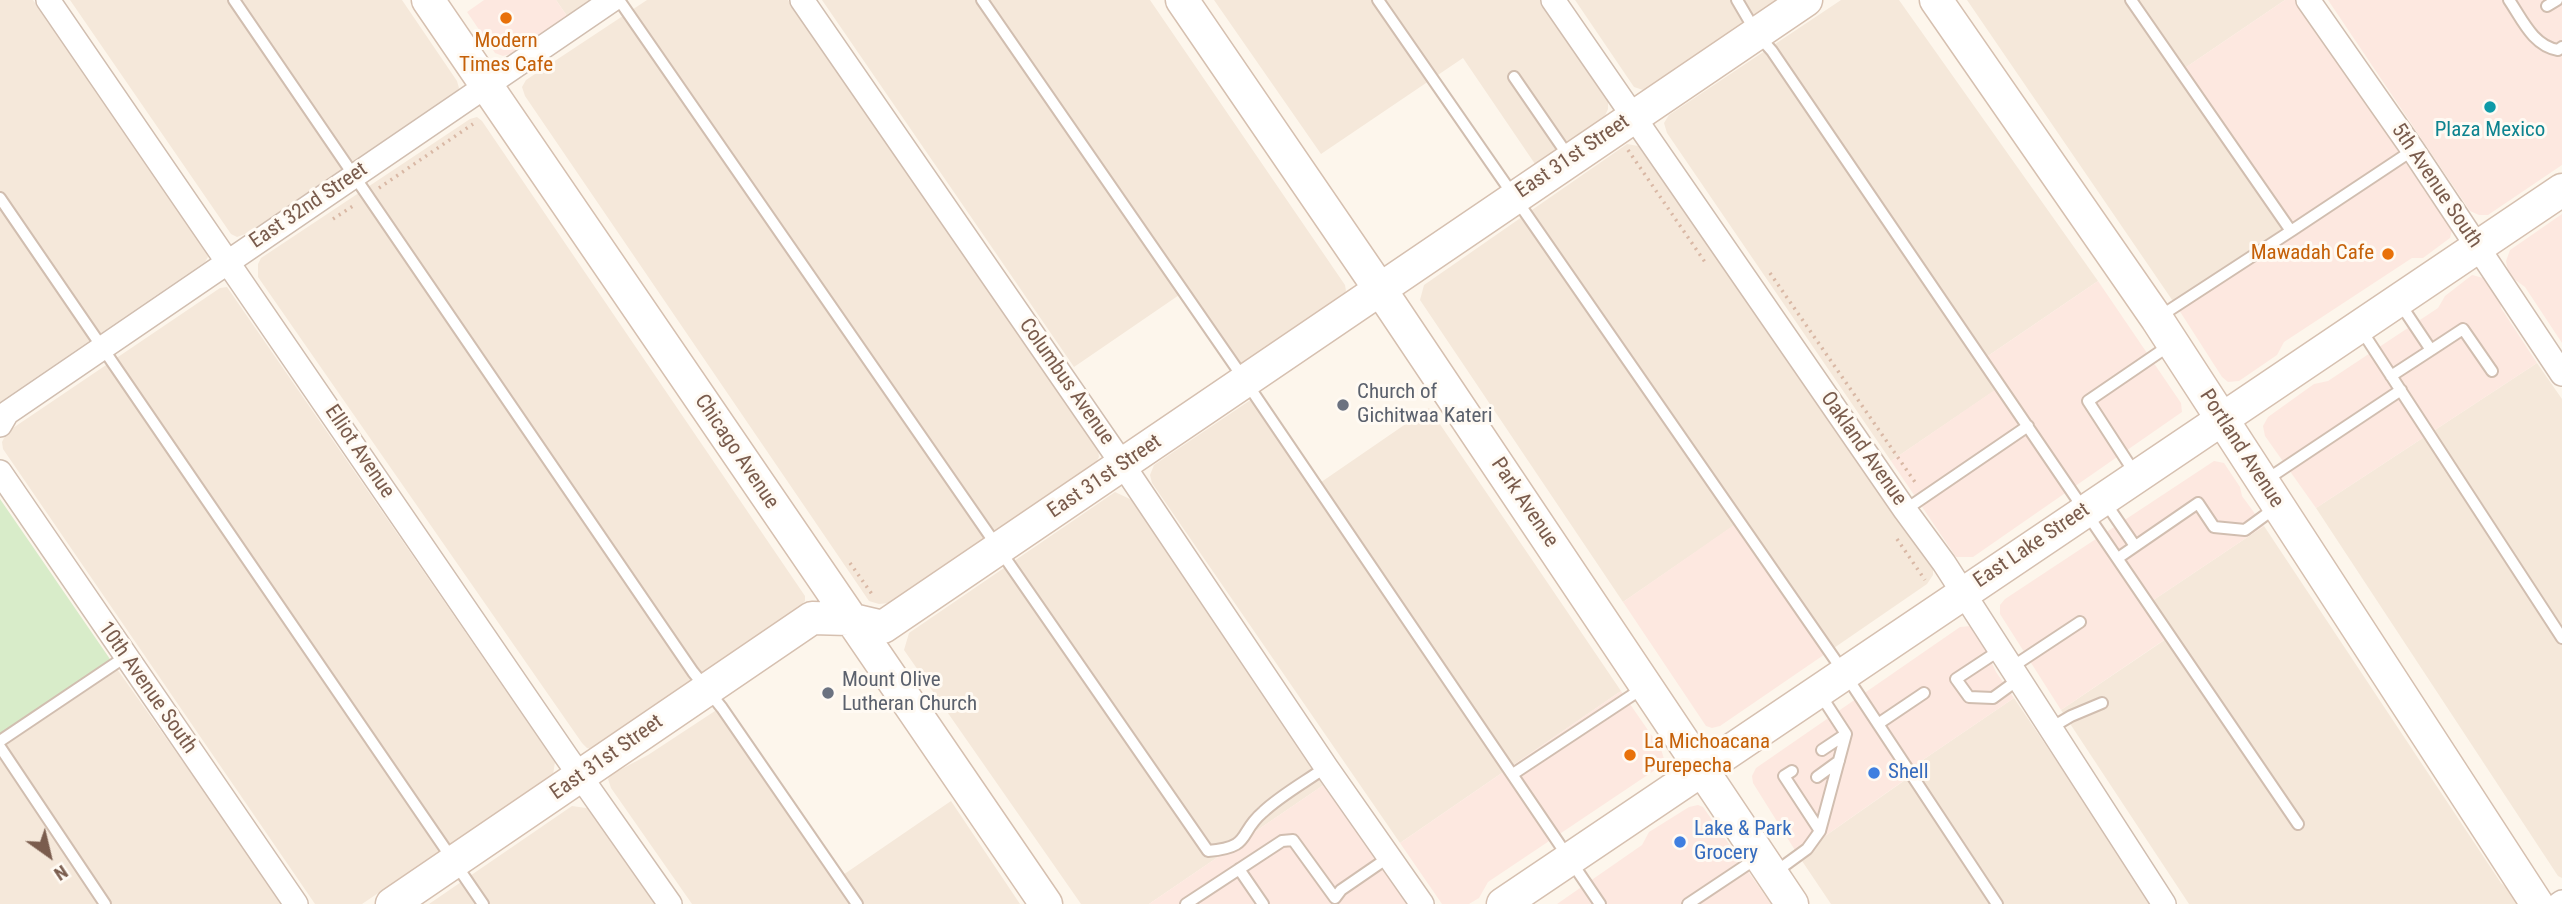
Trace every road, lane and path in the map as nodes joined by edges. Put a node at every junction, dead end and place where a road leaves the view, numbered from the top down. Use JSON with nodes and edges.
{"nodes":[{"id":1,"x":48,"y":0,"type":"edge"},
{"id":2,"x":234,"y":0,"type":"edge"},
{"id":3,"x":428,"y":0,"type":"edge"},
{"id":4,"x":612,"y":0,"type":"edge"},
{"id":5,"x":620,"y":0,"type":"edge"},
{"id":6,"x":802,"y":0,"type":"edge"},
{"id":7,"x":982,"y":0,"type":"edge"},
{"id":8,"x":1182,"y":0,"type":"edge"},
{"id":9,"x":1378,"y":0,"type":"edge"},
{"id":10,"x":1553,"y":0,"type":"edge"},
{"id":11,"x":1737,"y":0,"type":"edge"},
{"id":12,"x":1806,"y":0,"type":"edge"},
{"id":13,"x":1936,"y":0,"type":"edge"},
{"id":14,"x":2131,"y":0,"type":"edge"},
{"id":15,"x":2308,"y":0,"type":"edge"},
{"id":16,"x":2509,"y":0,"type":"edge"},
{"id":17,"x":1757,"y":34,"type":"junction"},
{"id":18,"x":2562,"y":47,"type":"edge"},
{"id":19,"x":1514,"y":77,"type":"dead end"},
{"id":20,"x":487,"y":85,"type":"junction"},
{"id":21,"x":1634,"y":117,"type":"junction"},
{"id":22,"x":2413,"y":150,"type":"junction"},
{"id":23,"x":1570,"y":159,"type":"junction"},
{"id":24,"x":355,"y":175,"type":"junction"},
{"id":25,"x":2562,"y":190,"type":"edge"},
{"id":26,"x":1515,"y":196,"type":"junction"},
{"id":27,"x":0,"y":198,"type":"edge"},
{"id":28,"x":2291,"y":231,"type":"junction"},
{"id":29,"x":2478,"y":247,"type":"junction"},
{"id":30,"x":228,"y":261,"type":"junction"},
{"id":31,"x":1768,"y":270,"type":"dead end"},
{"id":32,"x":1378,"y":290,"type":"junction"},
{"id":33,"x":2398,"y":300,"type":"junction"},
{"id":34,"x":2358,"y":326,"type":"junction"},
{"id":35,"x":2165,"y":331,"type":"junction"},
{"id":36,"x":104,"y":348,"type":"junction"},
{"id":37,"x":2431,"y":350,"type":"junction"},
{"id":38,"x":2491,"y":371,"type":"dead end"},
{"id":39,"x":2562,"y":374,"type":"edge"},
{"id":40,"x":2391,"y":376,"type":"junction"},
{"id":41,"x":1246,"y":382,"type":"junction"},
{"id":42,"x":2400,"y":390,"type":"junction"},
{"id":43,"x":2,"y":417,"type":"edge"},
{"id":44,"x":2222,"y":418,"type":"junction"},
{"id":45,"x":2028,"y":426,"type":"junction"},
{"id":46,"x":1123,"y":465,"type":"junction"},
{"id":47,"x":0,"y":471,"type":"edge"},
{"id":48,"x":2136,"y":476,"type":"junction"},
{"id":49,"x":2269,"y":495,"type":"junction"},
{"id":50,"x":1925,"y":496,"type":"junction"},
{"id":51,"x":2094,"y":504,"type":"junction"},
{"id":52,"x":1905,"y":510,"type":"junction"},
{"id":53,"x":2135,"y":546,"type":"junction"},
{"id":54,"x":999,"y":549,"type":"junction"},
{"id":55,"x":2118,"y":558,"type":"junction"},
{"id":56,"x":850,"y":563,"type":"dead end"},
{"id":57,"x":1962,"y":593,"type":"junction"},
{"id":58,"x":879,"y":598,"type":"dead end"},
{"id":59,"x":849,"y":619,"type":"junction"},
{"id":60,"x":2080,"y":622,"type":"dead end"},
{"id":61,"x":2562,"y":638,"type":"edge"},
{"id":62,"x":125,"y":657,"type":"junction"},
{"id":63,"x":2010,"y":666,"type":"junction"},
{"id":64,"x":1845,"y":674,"type":"junction"},
{"id":65,"x":1646,"y":686,"type":"junction"},
{"id":66,"x":708,"y":688,"type":"junction"},
{"id":67,"x":1819,"y":692,"type":"junction"},
{"id":68,"x":1924,"y":693,"type":"dead end"},
{"id":69,"x":2102,"y":703,"type":"dead end"},
{"id":70,"x":1878,"y":724,"type":"junction"},
{"id":71,"x":2049,"y":729,"type":"junction"},
{"id":72,"x":1846,"y":734,"type":"junction"},
{"id":73,"x":0,"y":741,"type":"edge"},
{"id":74,"x":0,"y":747,"type":"edge"},
{"id":75,"x":1822,"y":750,"type":"dead end"},
{"id":76,"x":1839,"y":761,"type":"junction"},
{"id":77,"x":1326,"y":768,"type":"junction"},
{"id":78,"x":1702,"y":769,"type":"junction"},
{"id":79,"x":1792,"y":771,"type":"dead end"},
{"id":80,"x":1513,"y":774,"type":"junction"},
{"id":81,"x":580,"y":776,"type":"junction"},
{"id":82,"x":1817,"y":777,"type":"dead end"},
{"id":83,"x":2298,"y":824,"type":"dead end"},
{"id":84,"x":1820,"y":831,"type":"junction"},
{"id":85,"x":1389,"y":857,"type":"junction"},
{"id":86,"x":1570,"y":858,"type":"junction"},
{"id":87,"x":454,"y":861,"type":"junction"},
{"id":88,"x":1766,"y":866,"type":"junction"},
{"id":89,"x":1239,"y":869,"type":"junction"},
{"id":90,"x":1336,"y":901,"type":"edge"},
{"id":91,"x":105,"y":904,"type":"edge"},
{"id":92,"x":296,"y":904,"type":"edge"},
{"id":93,"x":392,"y":904,"type":"edge"},
{"id":94,"x":483,"y":904,"type":"edge"},
{"id":95,"x":670,"y":904,"type":"edge"},
{"id":96,"x":858,"y":904,"type":"edge"},
{"id":97,"x":1046,"y":904,"type":"edge"},
{"id":98,"x":1186,"y":904,"type":"edge"},
{"id":99,"x":1263,"y":904,"type":"edge"},
{"id":100,"x":1422,"y":904,"type":"edge"},
{"id":101,"x":1503,"y":904,"type":"edge"},
{"id":102,"x":1600,"y":904,"type":"edge"},
{"id":103,"x":1688,"y":904,"type":"edge"},
{"id":104,"x":1791,"y":904,"type":"edge"},
{"id":105,"x":1997,"y":904,"type":"edge"},
{"id":106,"x":2164,"y":904,"type":"edge"},
{"id":107,"x":2537,"y":904,"type":"edge"}],
"edges":[{"from":1,"to":30,"type":"street","name":"Elliot Avenue"},
{"from":2,"to":24,"type":"lane"},
{"from":3,"to":20,"type":"street","name":"Chicago Avenue"},
{"from":4,"to":20,"type":"street","name":"East 32nd Street"},
{"from":5,"to":54,"type":"lane"},
{"from":6,"to":46,"type":"street","name":"Columbus Avenue"},
{"from":7,"to":41,"type":"lane"},
{"from":8,"to":32,"type":"street","name":"Park Avenue"},
{"from":9,"to":26,"type":"lane"},
{"from":10,"to":21,"type":"street","name":"Oakland Avenue"},
{"from":11,"to":17,"type":"lane"},
{"from":12,"to":17,"type":"street","name":"East 31st Street"},
{"from":13,"to":35,"type":"street","name":"Portland Avenue"},
{"from":14,"to":28,"type":"lane"},
{"from":15,"to":22,"type":"street","name":"5th Avenue South"},
{"from":16,"to":18,"type":"lane"},
{"from":17,"to":21,"type":"street","name":"East 31st Street"},
{"from":17,"to":45,"type":"lane"},
{"from":19,"to":23,"type":"lane"},
{"from":20,"to":24,"type":"street","name":"East 32nd Street"},
{"from":20,"to":59,"type":"street","name":"Chicago Avenue"},
{"from":21,"to":23,"type":"street","name":"East 31st Street"},
{"from":21,"to":52,"type":"street","name":"Oakland Avenue"},
{"from":22,"to":28,"type":"lane"},
{"from":22,"to":29,"type":"street","name":"5th Avenue South"},
{"from":23,"to":26,"type":"street","name":"East 31st Street"},
{"from":24,"to":30,"type":"street","name":"East 32nd Street"},
{"from":24,"to":66,"type":"lane"},
{"from":25,"to":29,"type":"street","name":"East Lake Street"},
{"from":26,"to":32,"type":"street","name":"East 31st Street"},
{"from":26,"to":64,"type":"lane"},
{"from":27,"to":36,"type":"lane"},
{"from":28,"to":35,"type":"lane"},
{"from":29,"to":33,"type":"street","name":"East Lake Street"},
{"from":29,"to":39,"type":"street","name":"5th Avenue South"},
{"from":30,"to":36,"type":"street","name":"East 32nd Street"},
{"from":30,"to":81,"type":"street","name":"Elliot Avenue"},
{"from":31,"to":50,"type":"path"},
{"from":32,"to":41,"type":"street","name":"East 31st Street"},
{"from":32,"to":65,"type":"street","name":"Park Avenue"},
{"from":33,"to":34,"type":"street","name":"East Lake Street"},
{"from":33,"to":37,"type":"lane"},
{"from":34,"to":40,"type":"lane"},
{"from":34,"to":44,"type":"street","name":"East Lake Street"},
{"from":35,"to":44,"type":"street","name":"Portland Avenue"},
{"from":35,"to":48,"type":"lane"},
{"from":36,"to":43,"type":"street","name":"East 32nd Street"},
{"from":36,"to":87,"type":"lane"},
{"from":37,"to":38,"type":"lane"},
{"from":37,"to":40,"type":"lane"},
{"from":40,"to":42,"type":"lane"},
{"from":41,"to":46,"type":"street","name":"East 31st Street"},
{"from":41,"to":80,"type":"lane"},
{"from":42,"to":49,"type":"lane"},
{"from":42,"to":61,"type":"lane"},
{"from":44,"to":48,"type":"street","name":"East Lake Street"},
{"from":44,"to":49,"type":"street","name":"Portland Avenue"},
{"from":45,"to":50,"type":"lane"},
{"from":45,"to":51,"type":"lane"},
{"from":46,"to":54,"type":"street","name":"East 31st Street"},
{"from":46,"to":77,"type":"street","name":"Columbus Avenue"},
{"from":47,"to":62,"type":"street","name":"10th Avenue South"},
{"from":48,"to":51,"type":"street","name":"East Lake Street"},
{"from":49,"to":53,"type":"lane"},
{"from":49,"to":107,"type":"street","name":"Portland Avenue"},
{"from":50,"to":52,"type":"lane"},
{"from":51,"to":53,"type":"lane"},
{"from":51,"to":55,"type":"lane"},
{"from":51,"to":57,"type":"street","name":"East Lake Street"},
{"from":52,"to":57,"type":"street","name":"Oakland Avenue"},
{"from":53,"to":55,"type":"lane"},
{"from":54,"to":59,"type":"street","name":"East 31st Street"},
{"from":54,"to":77,"type":"lane"},
{"from":55,"to":83,"type":"lane"},
{"from":56,"to":58,"type":"path"},
{"from":57,"to":63,"type":"street","name":"Oakland Avenue"},
{"from":57,"to":64,"type":"street","name":"East Lake Street"},
{"from":59,"to":66,"type":"street","name":"East 31st Street"},
{"from":59,"to":97,"type":"street","name":"Chicago Avenue"},
{"from":60,"to":63,"type":"lane"},
{"from":62,"to":73,"type":"lane"},
{"from":62,"to":92,"type":"street","name":"10th Avenue South"},
{"from":63,"to":71,"type":"street","name":"Oakland Avenue"},
{"from":64,"to":67,"type":"street","name":"East Lake Street"},
{"from":64,"to":70,"type":"lane"},
{"from":65,"to":78,"type":"street","name":"Park Avenue"},
{"from":65,"to":80,"type":"lane"},
{"from":66,"to":81,"type":"street","name":"East 31st Street"},
{"from":66,"to":96,"type":"lane"},
{"from":67,"to":72,"type":"lane"},
{"from":67,"to":78,"type":"street","name":"East Lake Street"},
{"from":68,"to":70,"type":"lane"},
{"from":69,"to":71,"type":"lane"},
{"from":70,"to":105,"type":"lane"},
{"from":71,"to":106,"type":"street","name":"Oakland Avenue"},
{"from":72,"to":75,"type":"lane"},
{"from":72,"to":76,"type":"lane"},
{"from":74,"to":91,"type":"lane"},
{"from":76,"to":82,"type":"lane"},
{"from":76,"to":84,"type":"lane"},
{"from":77,"to":85,"type":"street","name":"Columbus Avenue"},
{"from":78,"to":86,"type":"street","name":"East Lake Street"},
{"from":78,"to":88,"type":"street","name":"Park Avenue"},
{"from":79,"to":84,"type":"lane"},
{"from":80,"to":86,"type":"lane"},
{"from":81,"to":87,"type":"street","name":"East 31st Street"},
{"from":81,"to":95,"type":"street","name":"Elliot Avenue"},
{"from":84,"to":88,"type":"lane"},
{"from":85,"to":90,"type":"lane"},
{"from":85,"to":100,"type":"street","name":"Columbus Avenue"},
{"from":86,"to":101,"type":"street","name":"East Lake Street"},
{"from":86,"to":102,"type":"lane"},
{"from":87,"to":93,"type":"street","name":"East 31st Street"},
{"from":87,"to":94,"type":"lane"},
{"from":88,"to":103,"type":"lane"},
{"from":88,"to":104,"type":"street","name":"Park Avenue"},
{"from":89,"to":90,"type":"lane"},
{"from":89,"to":98,"type":"lane"},
{"from":89,"to":99,"type":"lane"}]}
